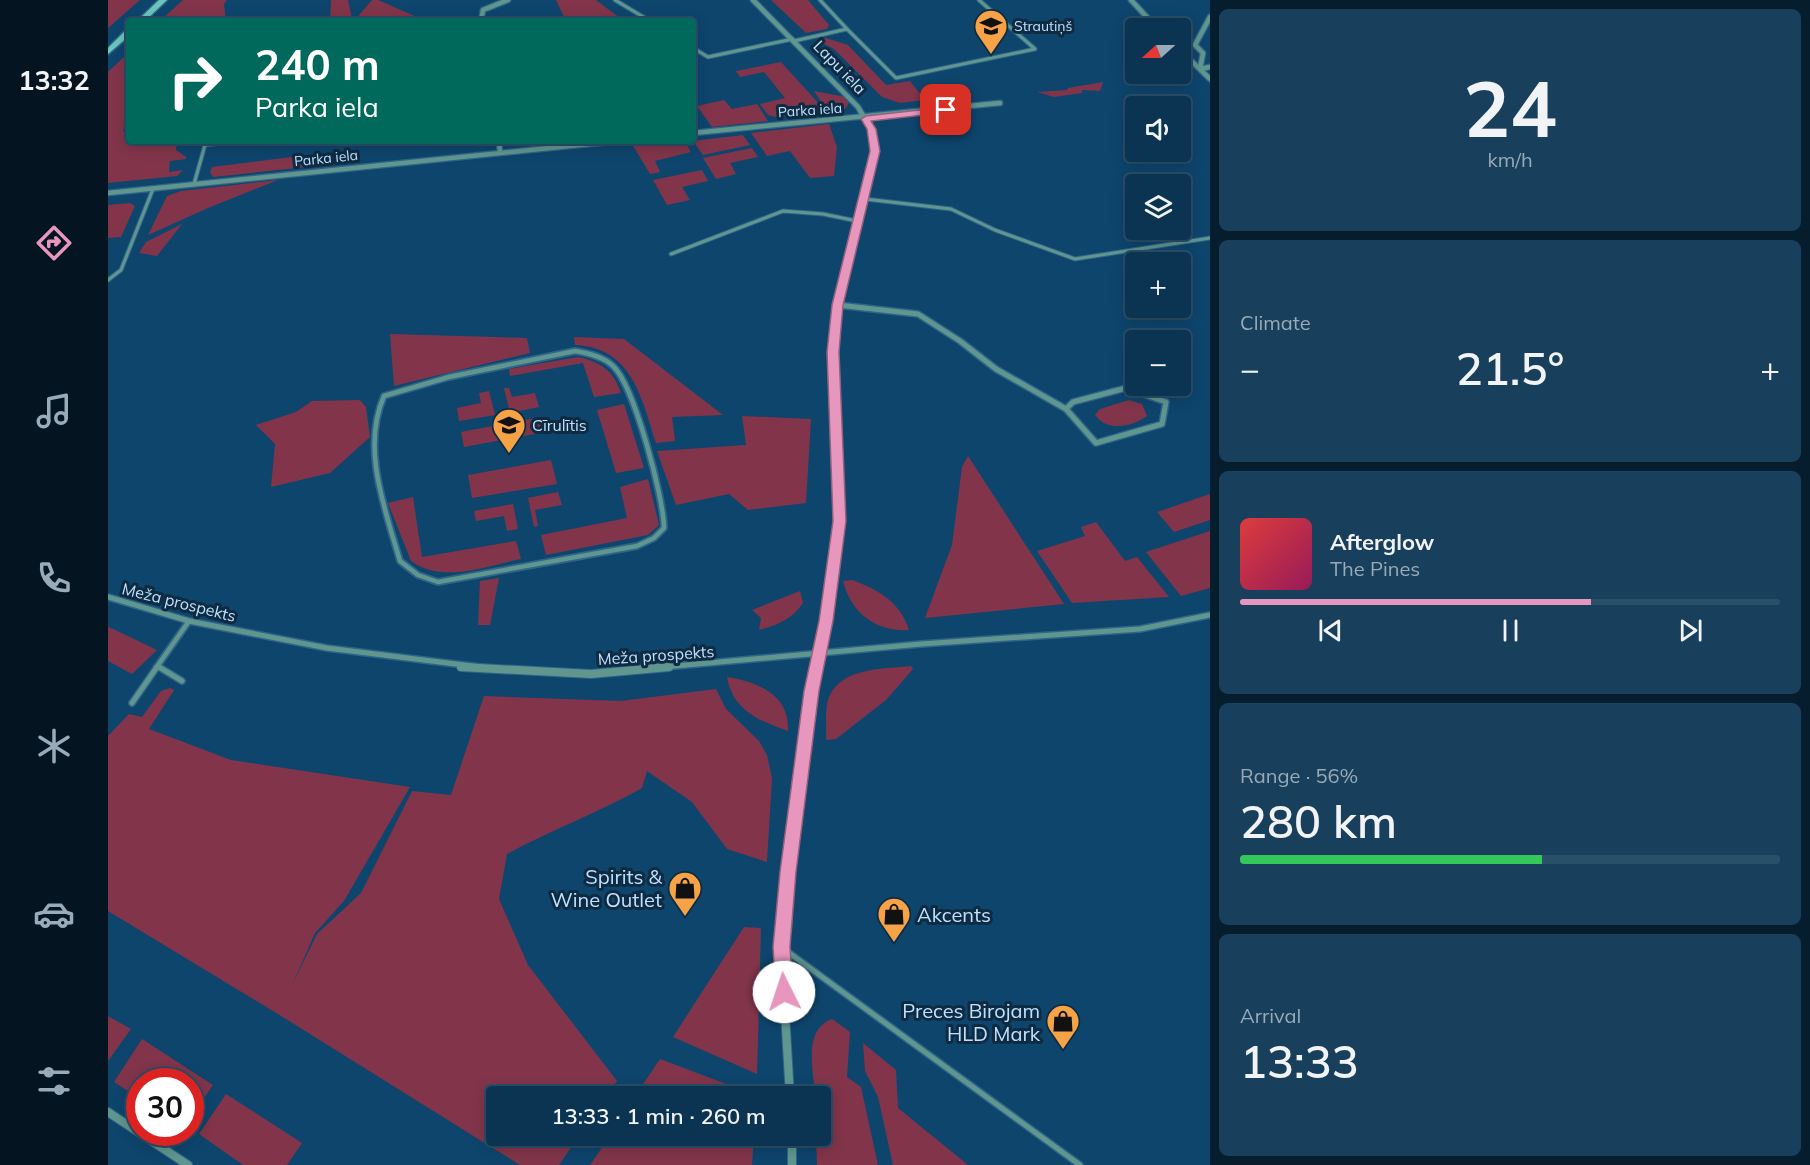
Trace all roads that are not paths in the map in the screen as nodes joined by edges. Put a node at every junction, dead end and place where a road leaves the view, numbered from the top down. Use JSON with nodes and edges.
{"nodes":[{"id":1,"x":163,"y":0,"type":"edge"},
{"id":2,"x":508,"y":0,"type":"edge"},
{"id":3,"x":615,"y":0,"type":"edge"},
{"id":4,"x":753,"y":0,"type":"edge"},
{"id":5,"x":820,"y":0,"type":"edge"},
{"id":6,"x":980,"y":0,"type":"edge"},
{"id":7,"x":1131,"y":0,"type":"edge"},
{"id":8,"x":1210,"y":17,"type":"edge"},
{"id":9,"x":144,"y":18,"type":"edge"},
{"id":10,"x":482,"y":18,"type":"edge"},
{"id":11,"x":645,"y":18,"type":"edge"},
{"id":12,"x":1148,"y":18,"type":"edge"},
{"id":13,"x":847,"y":29,"type":"junction"},
{"id":14,"x":126,"y":35,"type":"edge"},
{"id":15,"x":794,"y":40,"type":"junction"},
{"id":16,"x":696,"y":50,"type":"edge"},
{"id":17,"x":108,"y":52,"type":"edge"},
{"id":18,"x":1191,"y":60,"type":"edge"},
{"id":19,"x":1210,"y":67,"type":"edge"},
{"id":20,"x":1200,"y":69,"type":"junction"},
{"id":21,"x":1210,"y":79,"type":"edge"},
{"id":22,"x":954,"y":93,"type":"dead end"},
{"id":23,"x":1000,"y":103,"type":"dead end"},
{"id":24,"x":965,"y":108,"type":"junction"},
{"id":25,"x":866,"y":119,"type":"junction"},
{"id":26,"x":696,"y":133,"type":"edge"},
{"id":27,"x":217,"y":144,"type":"edge"},
{"id":28,"x":499,"y":144,"type":"edge"},
{"id":29,"x":587,"y":144,"type":"edge"},
{"id":30,"x":500,"y":152,"type":"junction"},
{"id":31,"x":194,"y":184,"type":"junction"},
{"id":32,"x":153,"y":189,"type":"junction"},
{"id":33,"x":108,"y":193,"type":"edge"},
{"id":34,"x":865,"y":199,"type":"junction"},
{"id":35,"x":857,"y":221,"type":"junction"},
{"id":36,"x":1210,"y":238,"type":"edge"},
{"id":37,"x":671,"y":254,"type":"dead end"},
{"id":38,"x":108,"y":280,"type":"edge"},
{"id":39,"x":838,"y":305,"type":"junction"},
{"id":40,"x":1066,"y":409,"type":"junction"},
{"id":41,"x":474,"y":576,"type":"joint"},
{"id":42,"x":108,"y":597,"type":"edge"},
{"id":43,"x":1210,"y":615,"type":"edge"},
{"id":44,"x":189,"y":621,"type":"junction"},
{"id":45,"x":820,"y":654,"type":"junction"},
{"id":46,"x":159,"y":667,"type":"junction"},
{"id":47,"x":182,"y":681,"type":"dead end"},
{"id":48,"x":132,"y":703,"type":"dead end"},
{"id":49,"x":781,"y":947,"type":"junction"},
{"id":50,"x":789,"y":1086,"type":"edge"},
{"id":51,"x":108,"y":1112,"type":"edge"},
{"id":52,"x":792,"y":1146,"type":"edge"},
{"id":53,"x":188,"y":1165,"type":"edge"},
{"id":54,"x":792,"y":1165,"type":"edge"},
{"id":55,"x":1080,"y":1165,"type":"edge"}],
"edges":[{"from":1,"to":9,"type":"main road"},
{"from":2,"to":10,"type":"street"},
{"from":3,"to":11,"type":"lane"},
{"from":4,"to":15,"type":"street","name":"Lapu iela"},
{"from":5,"to":13,"type":"lane"},
{"from":6,"to":13,"type":"lane"},
{"from":7,"to":12,"type":"street"},
{"from":8,"to":20,"type":"street"},
{"from":13,"to":15,"type":"lane"},
{"from":14,"to":17,"type":"main road"},
{"from":15,"to":16,"type":"lane"},
{"from":15,"to":25,"type":"street","name":"Lapu iela"},
{"from":18,"to":20,"type":"street"},
{"from":19,"to":20,"type":"street"},
{"from":20,"to":21,"type":"street"},
{"from":22,"to":24,"type":"lane"},
{"from":23,"to":24,"type":"street","name":"Parka iela"},
{"from":24,"to":25,"type":"street","name":"Parka iela"},
{"from":25,"to":26,"type":"street","name":"Parka iela"},
{"from":25,"to":34,"type":"street","name":"Lapu iela"},
{"from":27,"to":31,"type":"lane"},
{"from":28,"to":30,"type":"street"},
{"from":29,"to":30,"type":"street","name":"Parka iela"},
{"from":30,"to":31,"type":"street","name":"Parka iela"},
{"from":31,"to":32,"type":"street","name":"Parka iela"},
{"from":32,"to":33,"type":"street","name":"Parka iela"},
{"from":32,"to":38,"type":"lane"},
{"from":34,"to":35,"type":"street","name":"Lapu iela"},
{"from":34,"to":36,"type":"lane"},
{"from":35,"to":37,"type":"lane"},
{"from":35,"to":39,"type":"street","name":"Lapu iela"},
{"from":39,"to":40,"type":"street"},
{"from":39,"to":45,"type":"street","name":"Lapu iela"},
{"from":40,"to":40,"type":"street"},
{"from":41,"to":41,"type":"lane"},
{"from":42,"to":44,"type":"street","name":"Meža prospekts"},
{"from":43,"to":45,"type":"street","name":"Meža prospekts"},
{"from":44,"to":45,"type":"street","name":"Meža prospekts"},
{"from":44,"to":46,"type":"lane"},
{"from":45,"to":49,"type":"street","name":"Lapu iela"},
{"from":46,"to":47,"type":"lane"},
{"from":46,"to":48,"type":"lane"},
{"from":49,"to":50,"type":"street","name":"Lapu iela"},
{"from":49,"to":55,"type":"lane"},
{"from":51,"to":53,"type":"street"},
{"from":52,"to":54,"type":"street"}]}
